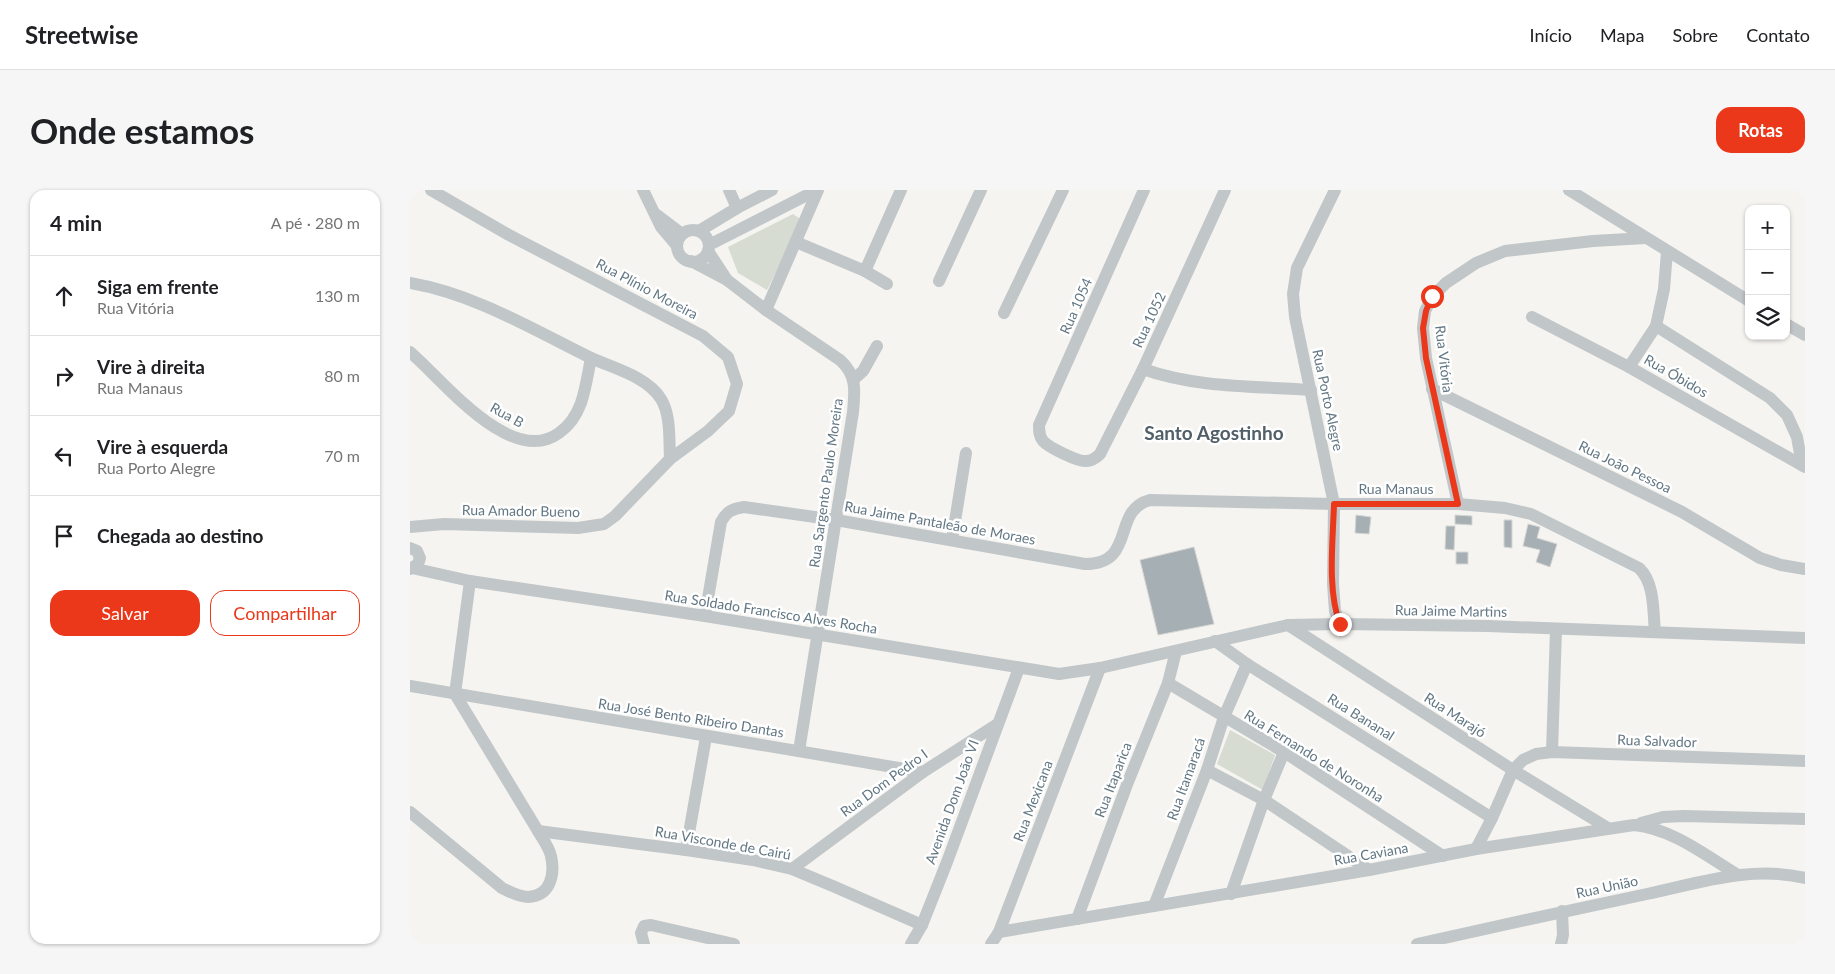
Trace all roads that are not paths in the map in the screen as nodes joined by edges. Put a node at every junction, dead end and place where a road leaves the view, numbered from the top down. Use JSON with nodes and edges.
{"nodes":[{"id":1,"x":431,"y":190,"type":"edge"},
{"id":2,"x":643,"y":190,"type":"edge"},
{"id":3,"x":729,"y":190,"type":"edge"},
{"id":4,"x":772,"y":190,"type":"edge"},
{"id":5,"x":818,"y":190,"type":"edge"},
{"id":6,"x":901,"y":190,"type":"edge"},
{"id":7,"x":981,"y":190,"type":"edge"},
{"id":8,"x":1063,"y":190,"type":"edge"},
{"id":9,"x":1144,"y":190,"type":"edge"},
{"id":10,"x":1226,"y":190,"type":"edge"},
{"id":11,"x":1335,"y":190,"type":"edge"},
{"id":12,"x":1569,"y":190,"type":"edge"},
{"id":13,"x":737,"y":208,"type":"junction"},
{"id":14,"x":655,"y":213,"type":"junction"},
{"id":15,"x":700,"y":231,"type":"junction"},
{"id":16,"x":682,"y":234,"type":"junction"},
{"id":17,"x":1646,"y":238,"type":"junction"},
{"id":18,"x":796,"y":242,"type":"junction"},
{"id":19,"x":677,"y":246,"type":"junction"},
{"id":20,"x":709,"y":248,"type":"junction"},
{"id":21,"x":1667,"y":252,"type":"junction"},
{"id":22,"x":691,"y":262,"type":"junction"},
{"id":23,"x":865,"y":271,"type":"junction"},
{"id":24,"x":726,"y":280,"type":"junction"},
{"id":25,"x":938,"y":280,"type":"dead end"},
{"id":26,"x":410,"y":283,"type":"edge"},
{"id":27,"x":888,"y":284,"type":"dead end"},
{"id":28,"x":1745,"y":299,"type":"edge"},
{"id":29,"x":766,"y":310,"type":"junction"},
{"id":30,"x":1004,"y":313,"type":"dead end"},
{"id":31,"x":1532,"y":317,"type":"dead end"},
{"id":32,"x":1656,"y":326,"type":"junction"},
{"id":33,"x":1790,"y":326,"type":"edge"},
{"id":34,"x":1805,"y":335,"type":"edge"},
{"id":35,"x":877,"y":346,"type":"dead end"},
{"id":36,"x":410,"y":352,"type":"edge"},
{"id":37,"x":591,"y":358,"type":"junction"},
{"id":38,"x":1629,"y":367,"type":"junction"},
{"id":39,"x":1143,"y":369,"type":"junction"},
{"id":40,"x":854,"y":379,"type":"junction"},
{"id":41,"x":1432,"y":389,"type":"junction"},
{"id":42,"x":1311,"y":390,"type":"junction"},
{"id":43,"x":966,"y":453,"type":"dead end"},
{"id":44,"x":670,"y":459,"type":"junction"},
{"id":45,"x":1095,"y":459,"type":"joint"},
{"id":46,"x":1804,"y":466,"type":"edge"},
{"id":47,"x":1334,"y":504,"type":"junction"},
{"id":48,"x":1458,"y":504,"type":"junction"},
{"id":49,"x":836,"y":520,"type":"junction"},
{"id":50,"x":410,"y":527,"type":"edge"},
{"id":51,"x":952,"y":540,"type":"junction"},
{"id":52,"x":410,"y":547,"type":"edge"},
{"id":53,"x":1106,"y":561,"type":"joint"},
{"id":54,"x":414,"y":566,"type":"edge"},
{"id":55,"x":1805,"y":569,"type":"edge"},
{"id":56,"x":470,"y":581,"type":"junction"},
{"id":57,"x":705,"y":616,"type":"junction"},
{"id":58,"x":1340,"y":624,"type":"junction"},
{"id":59,"x":1288,"y":625,"type":"junction"},
{"id":60,"x":1556,"y":629,"type":"junction"},
{"id":61,"x":1655,"y":632,"type":"junction"},
{"id":62,"x":818,"y":635,"type":"junction"},
{"id":63,"x":1805,"y":638,"type":"edge"},
{"id":64,"x":1215,"y":641,"type":"junction"},
{"id":65,"x":1176,"y":651,"type":"junction"},
{"id":66,"x":1248,"y":664,"type":"junction"},
{"id":67,"x":1019,"y":668,"type":"junction"},
{"id":68,"x":1100,"y":668,"type":"junction"},
{"id":69,"x":1168,"y":683,"type":"junction"},
{"id":70,"x":410,"y":686,"type":"edge"},
{"id":71,"x":455,"y":694,"type":"junction"},
{"id":72,"x":1224,"y":717,"type":"junction"},
{"id":73,"x":996,"y":725,"type":"junction"},
{"id":74,"x":706,"y":736,"type":"junction"},
{"id":75,"x":800,"y":751,"type":"junction"},
{"id":76,"x":1284,"y":752,"type":"junction"},
{"id":77,"x":1552,"y":752,"type":"junction"},
{"id":78,"x":1805,"y":761,"type":"edge"},
{"id":79,"x":1206,"y":770,"type":"junction"},
{"id":80,"x":1513,"y":770,"type":"junction"},
{"id":81,"x":923,"y":772,"type":"junction"},
{"id":82,"x":1264,"y":800,"type":"junction"},
{"id":83,"x":410,"y":812,"type":"edge"},
{"id":84,"x":1492,"y":818,"type":"junction"},
{"id":85,"x":1805,"y":819,"type":"edge"},
{"id":86,"x":1634,"y":825,"type":"junction"},
{"id":87,"x":1608,"y":828,"type":"junction"},
{"id":88,"x":538,"y":831,"type":"junction"},
{"id":89,"x":1476,"y":849,"type":"junction"},
{"id":90,"x":686,"y":850,"type":"junction"},
{"id":91,"x":1443,"y":856,"type":"junction"},
{"id":92,"x":792,"y":869,"type":"junction"},
{"id":93,"x":1369,"y":870,"type":"junction"},
{"id":94,"x":1738,"y":875,"type":"junction"},
{"id":95,"x":1805,"y":878,"type":"edge"},
{"id":96,"x":1231,"y":894,"type":"junction"},
{"id":97,"x":1154,"y":906,"type":"junction"},
{"id":98,"x":1562,"y":911,"type":"junction"},
{"id":99,"x":1077,"y":919,"type":"junction"},
{"id":100,"x":922,"y":925,"type":"junction"},
{"id":101,"x":998,"y":932,"type":"junction"},
{"id":102,"x":642,"y":939,"type":"edge"},
{"id":103,"x":734,"y":944,"type":"edge"},
{"id":104,"x":911,"y":944,"type":"edge"},
{"id":105,"x":991,"y":944,"type":"edge"},
{"id":106,"x":1416,"y":944,"type":"edge"},
{"id":107,"x":1561,"y":944,"type":"edge"}],
"edges":[{"from":1,"to":44,"type":"street","name":"Rua Plínio Moreira"},
{"from":2,"to":14,"type":"street"},
{"from":3,"to":13,"type":"street"},
{"from":4,"to":13,"type":"street"},
{"from":5,"to":18,"type":"street"},
{"from":5,"to":20,"type":"street"},
{"from":6,"to":23,"type":"street"},
{"from":7,"to":25,"type":"street"},
{"from":8,"to":30,"type":"street"},
{"from":9,"to":45,"type":"street","name":"Rua 1054"},
{"from":10,"to":39,"type":"street","name":"Rua 1052"},
{"from":11,"to":42,"type":"street","name":"Rua Porto Alegre"},
{"from":12,"to":17,"type":"street"},
{"from":13,"to":15,"type":"street"},
{"from":14,"to":16,"type":"street"},
{"from":14,"to":19,"type":"street"},
{"from":15,"to":16,"type":"street"},
{"from":15,"to":20,"type":"street"},
{"from":16,"to":19,"type":"street"},
{"from":17,"to":21,"type":"street"},
{"from":17,"to":41,"type":"street","name":"Rua Vitória"},
{"from":18,"to":23,"type":"street"},
{"from":18,"to":29,"type":"street"},
{"from":19,"to":22,"type":"street"},
{"from":20,"to":22,"type":"street"},
{"from":20,"to":24,"type":"street"},
{"from":21,"to":28,"type":"street"},
{"from":21,"to":32,"type":"street"},
{"from":22,"to":24,"type":"street"},
{"from":23,"to":27,"type":"street"},
{"from":24,"to":29,"type":"street"},
{"from":26,"to":37,"type":"street"},
{"from":29,"to":40,"type":"street"},
{"from":31,"to":38,"type":"street","name":"Rua Óbidos"},
{"from":32,"to":38,"type":"street"},
{"from":32,"to":46,"type":"street"},
{"from":33,"to":34,"type":"street"},
{"from":35,"to":40,"type":"street"},
{"from":36,"to":37,"type":"street","name":"Rua B"},
{"from":37,"to":44,"type":"street"},
{"from":38,"to":46,"type":"street","name":"Rua Óbidos"},
{"from":39,"to":42,"type":"street"},
{"from":39,"to":45,"type":"street","name":"Rua 1052"},
{"from":40,"to":49,"type":"street","name":"Rua Sargento Paulo Moreira"},
{"from":41,"to":48,"type":"street","name":"Rua Vitória"},
{"from":41,"to":55,"type":"street","name":"Rua João Pessoa"},
{"from":42,"to":47,"type":"street","name":"Rua Porto Alegre"},
{"from":43,"to":51,"type":"street"},
{"from":44,"to":50,"type":"street","name":"Rua Amador Bueno"},
{"from":47,"to":48,"type":"street","name":"Rua Manaus"},
{"from":47,"to":53,"type":"street","name":"Rua Manaus"},
{"from":47,"to":58,"type":"street","name":"Rua Porto Alegre"},
{"from":48,"to":61,"type":"street","name":"Rua Manaus"},
{"from":49,"to":51,"type":"street","name":"Rua Jaime Pantaleão de Moraes"},
{"from":49,"to":57,"type":"street","name":"Rua Jaime Pantaleão de Moraes"},
{"from":49,"to":62,"type":"street","name":"Rua Sargento Paulo Moreira"},
{"from":51,"to":53,"type":"street","name":"Rua Jaime Pantaleão de Moraes"},
{"from":52,"to":54,"type":"street"},
{"from":54,"to":56,"type":"street","name":"Rua Soldado Francisco Alves Rocha"},
{"from":56,"to":57,"type":"street","name":"Rua Soldado Francisco Alves Rocha"},
{"from":56,"to":71,"type":"street"},
{"from":57,"to":62,"type":"street","name":"Rua Soldado Francisco Alves Rocha"},
{"from":58,"to":59,"type":"street","name":"Rua Jaime Martins"},
{"from":58,"to":60,"type":"street","name":"Rua Jaime Martins"},
{"from":59,"to":64,"type":"street","name":"Rua Jaime Martins"},
{"from":59,"to":80,"type":"street","name":"Rua Marajó"},
{"from":60,"to":61,"type":"street","name":"Rua Jaime Martins"},
{"from":60,"to":77,"type":"street"},
{"from":61,"to":63,"type":"street","name":"Rua Jaime Martins"},
{"from":62,"to":67,"type":"street","name":"Rua Soldado Francisco Alves Rocha"},
{"from":62,"to":75,"type":"street","name":"Rua Sargento Paulo Moreira"},
{"from":64,"to":65,"type":"street","name":"Rua Jaime Martins"},
{"from":64,"to":66,"type":"street","name":"Rua Bananal"},
{"from":65,"to":68,"type":"street","name":"Rua Jaime Martins"},
{"from":65,"to":69,"type":"street","name":"Rua Itaparica"},
{"from":66,"to":72,"type":"street","name":"Rua Itamaracá"},
{"from":66,"to":84,"type":"street","name":"Rua Bananal"},
{"from":67,"to":68,"type":"street","name":"Rua Soldado Francisco Alves Rocha"},
{"from":67,"to":73,"type":"street","name":"Avenida Dom João VI"},
{"from":68,"to":101,"type":"street","name":"Rua Mexicana"},
{"from":69,"to":72,"type":"street","name":"Rua Fernando de Noronha"},
{"from":69,"to":99,"type":"street","name":"Rua Itaparica"},
{"from":70,"to":71,"type":"street","name":"Rua José Bento Ribeiro Dantas"},
{"from":71,"to":74,"type":"street","name":"Rua José Bento Ribeiro Dantas"},
{"from":71,"to":88,"type":"street"},
{"from":72,"to":76,"type":"street","name":"Rua Fernando de Noronha"},
{"from":72,"to":79,"type":"street","name":"Rua Itamaracá"},
{"from":73,"to":81,"type":"street","name":"Rua Dom Pedro I"},
{"from":73,"to":100,"type":"street","name":"Avenida Dom João VI"},
{"from":74,"to":75,"type":"street","name":"Rua José Bento Ribeiro Dantas"},
{"from":74,"to":90,"type":"street"},
{"from":75,"to":81,"type":"street","name":"Rua José Bento Ribeiro Dantas"},
{"from":76,"to":82,"type":"street"},
{"from":76,"to":91,"type":"street","name":"Rua Fernando de Noronha"},
{"from":77,"to":78,"type":"street","name":"Rua Salvador"},
{"from":77,"to":80,"type":"street","name":"Rua Salvador"},
{"from":79,"to":82,"type":"street"},
{"from":79,"to":97,"type":"street","name":"Rua Itamaracá"},
{"from":80,"to":84,"type":"street"},
{"from":80,"to":87,"type":"street","name":"Rua Marajó"},
{"from":81,"to":92,"type":"street","name":"Rua Dom Pedro I"},
{"from":82,"to":93,"type":"street"},
{"from":82,"to":96,"type":"street"},
{"from":83,"to":88,"type":"street"},
{"from":84,"to":89,"type":"street"},
{"from":85,"to":86,"type":"street"},
{"from":86,"to":87,"type":"street","name":"Rua Caviana"},
{"from":86,"to":94,"type":"street","name":"Rua Caviana"},
{"from":87,"to":89,"type":"street","name":"Rua Caviana"},
{"from":88,"to":90,"type":"street","name":"Rua Visconde de Cairú"},
{"from":89,"to":91,"type":"street","name":"Rua Caviana"},
{"from":90,"to":92,"type":"street","name":"Rua Visconde de Cairú"},
{"from":91,"to":93,"type":"street","name":"Rua Caviana"},
{"from":92,"to":100,"type":"street","name":"Rua Visconde de Cairú"},
{"from":93,"to":96,"type":"street","name":"Rua Caviana"},
{"from":94,"to":95,"type":"street","name":"Rua União"},
{"from":94,"to":98,"type":"street","name":"Rua União"},
{"from":96,"to":97,"type":"street","name":"Rua Caviana"},
{"from":97,"to":99,"type":"street","name":"Rua Caviana"},
{"from":98,"to":106,"type":"street","name":"Rua União"},
{"from":98,"to":107,"type":"street"},
{"from":99,"to":101,"type":"street","name":"Rua Caviana"},
{"from":100,"to":104,"type":"street","name":"Avenida Dom João VI"},
{"from":101,"to":105,"type":"street","name":"Rua Mexicana"},
{"from":102,"to":103,"type":"street"}]}
